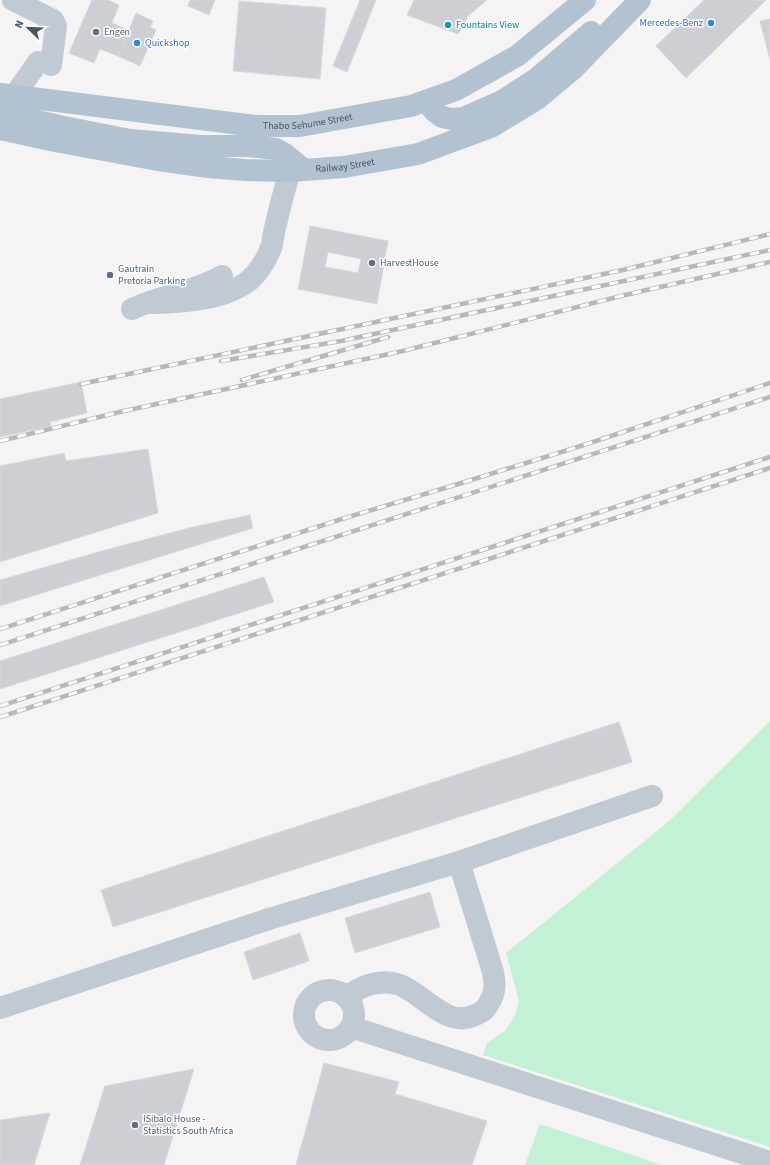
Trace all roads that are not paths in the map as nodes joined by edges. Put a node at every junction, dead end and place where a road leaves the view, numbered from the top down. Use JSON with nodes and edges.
{"nodes":[{"id":1,"x":13,"y":0,"type":"edge"},
{"id":2,"x":585,"y":0,"type":"edge"},
{"id":3,"x":626,"y":0,"type":"edge"},
{"id":4,"x":640,"y":0,"type":"edge"},
{"id":5,"x":5,"y":101,"type":"edge"},
{"id":6,"x":426,"y":101,"type":"junction"},
{"id":7,"x":0,"y":129,"type":"edge"},
{"id":8,"x":296,"y":170,"type":"junction"},
{"id":9,"x":222,"y":276,"type":"dead end"},
{"id":10,"x":652,"y":796,"type":"dead end"},
{"id":11,"x":459,"y":862,"type":"junction"},
{"id":12,"x":346,"y":997,"type":"junction"},
{"id":13,"x":0,"y":1008,"type":"edge"},
{"id":14,"x":351,"y":1027,"type":"junction"},
{"id":15,"x":770,"y":1162,"type":"edge"}],
"edges":[{"from":1,"to":5,"type":"lane"},
{"from":2,"to":6,"type":"main road","name":"Thabo Sehume Street"},
{"from":3,"to":6,"type":"main road"},
{"from":4,"to":8,"type":"main road","name":"Railway Street"},
{"from":5,"to":6,"type":"main road","name":"Thabo Sehume Street"},
{"from":5,"to":8,"type":"main road"},
{"from":7,"to":8,"type":"main road","name":"Railway Street"},
{"from":8,"to":9,"type":"lane"},
{"from":10,"to":11,"type":"lane"},
{"from":11,"to":12,"type":"lane"},
{"from":11,"to":13,"type":"lane"},
{"from":12,"to":14,"type":"lane"},
{"from":12,"to":14,"type":"lane"},
{"from":14,"to":15,"type":"lane"}]}
